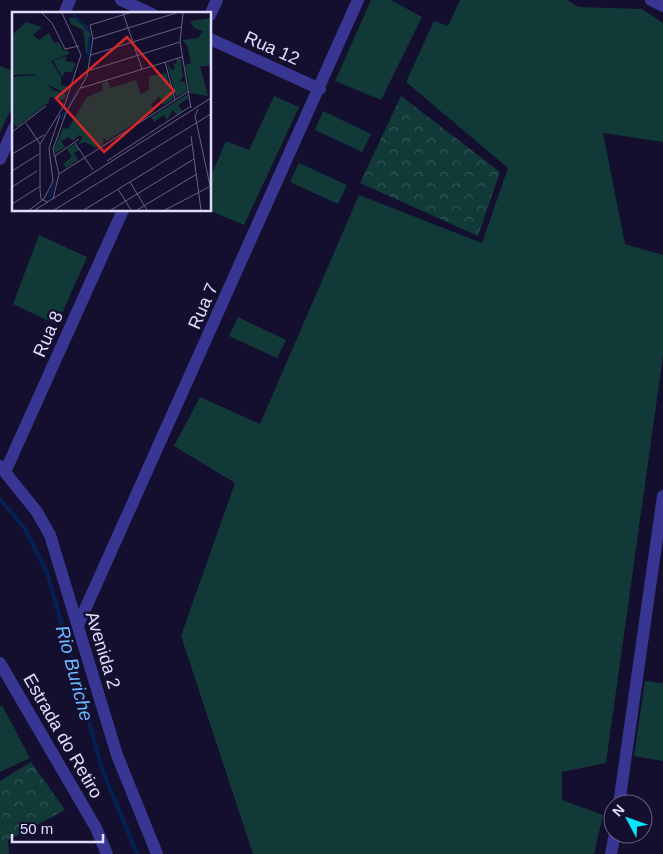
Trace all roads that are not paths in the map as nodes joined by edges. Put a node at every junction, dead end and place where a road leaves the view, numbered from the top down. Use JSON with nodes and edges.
{"nodes":[{"id":1,"x":70,"y":0,"type":"edge"},
{"id":2,"x":121,"y":0,"type":"edge"},
{"id":3,"x":217,"y":0,"type":"edge"},
{"id":4,"x":358,"y":0,"type":"edge"},
{"id":5,"x":651,"y":0,"type":"edge"},
{"id":6,"x":663,"y":6,"type":"edge"},
{"id":7,"x":65,"y":12,"type":"edge"},
{"id":8,"x":148,"y":12,"type":"edge"},
{"id":9,"x":211,"y":13,"type":"edge"},
{"id":10,"x":211,"y":39,"type":"edge"},
{"id":11,"x":320,"y":89,"type":"junction"},
{"id":12,"x":12,"y":132,"type":"edge"},
{"id":13,"x":0,"y":159,"type":"edge"},
{"id":14,"x":123,"y":211,"type":"edge"},
{"id":15,"x":3,"y":469,"type":"edge"},
{"id":16,"x":663,"y":496,"type":"edge"},
{"id":17,"x":78,"y":626,"type":"junction"},
{"id":18,"x":0,"y":663,"type":"edge"},
{"id":19,"x":620,"y":794,"type":"edge"},
{"id":20,"x":108,"y":854,"type":"edge"},
{"id":21,"x":157,"y":854,"type":"edge"}],
"edges":[{"from":1,"to":7,"type":"street"},
{"from":2,"to":8,"type":"street"},
{"from":3,"to":9,"type":"street"},
{"from":4,"to":11,"type":"street","name":"Rua 7"},
{"from":5,"to":6,"type":"street"},
{"from":10,"to":11,"type":"street","name":"Rua 12"},
{"from":11,"to":17,"type":"street","name":"Rua 7"},
{"from":12,"to":13,"type":"street"},
{"from":14,"to":15,"type":"street","name":"Rua 8"},
{"from":15,"to":17,"type":"street","name":"Avenida 2"},
{"from":16,"to":19,"type":"street"},
{"from":17,"to":21,"type":"street","name":"Avenida 2"},
{"from":18,"to":20,"type":"street","name":"Estrada do Retiro"}]}
